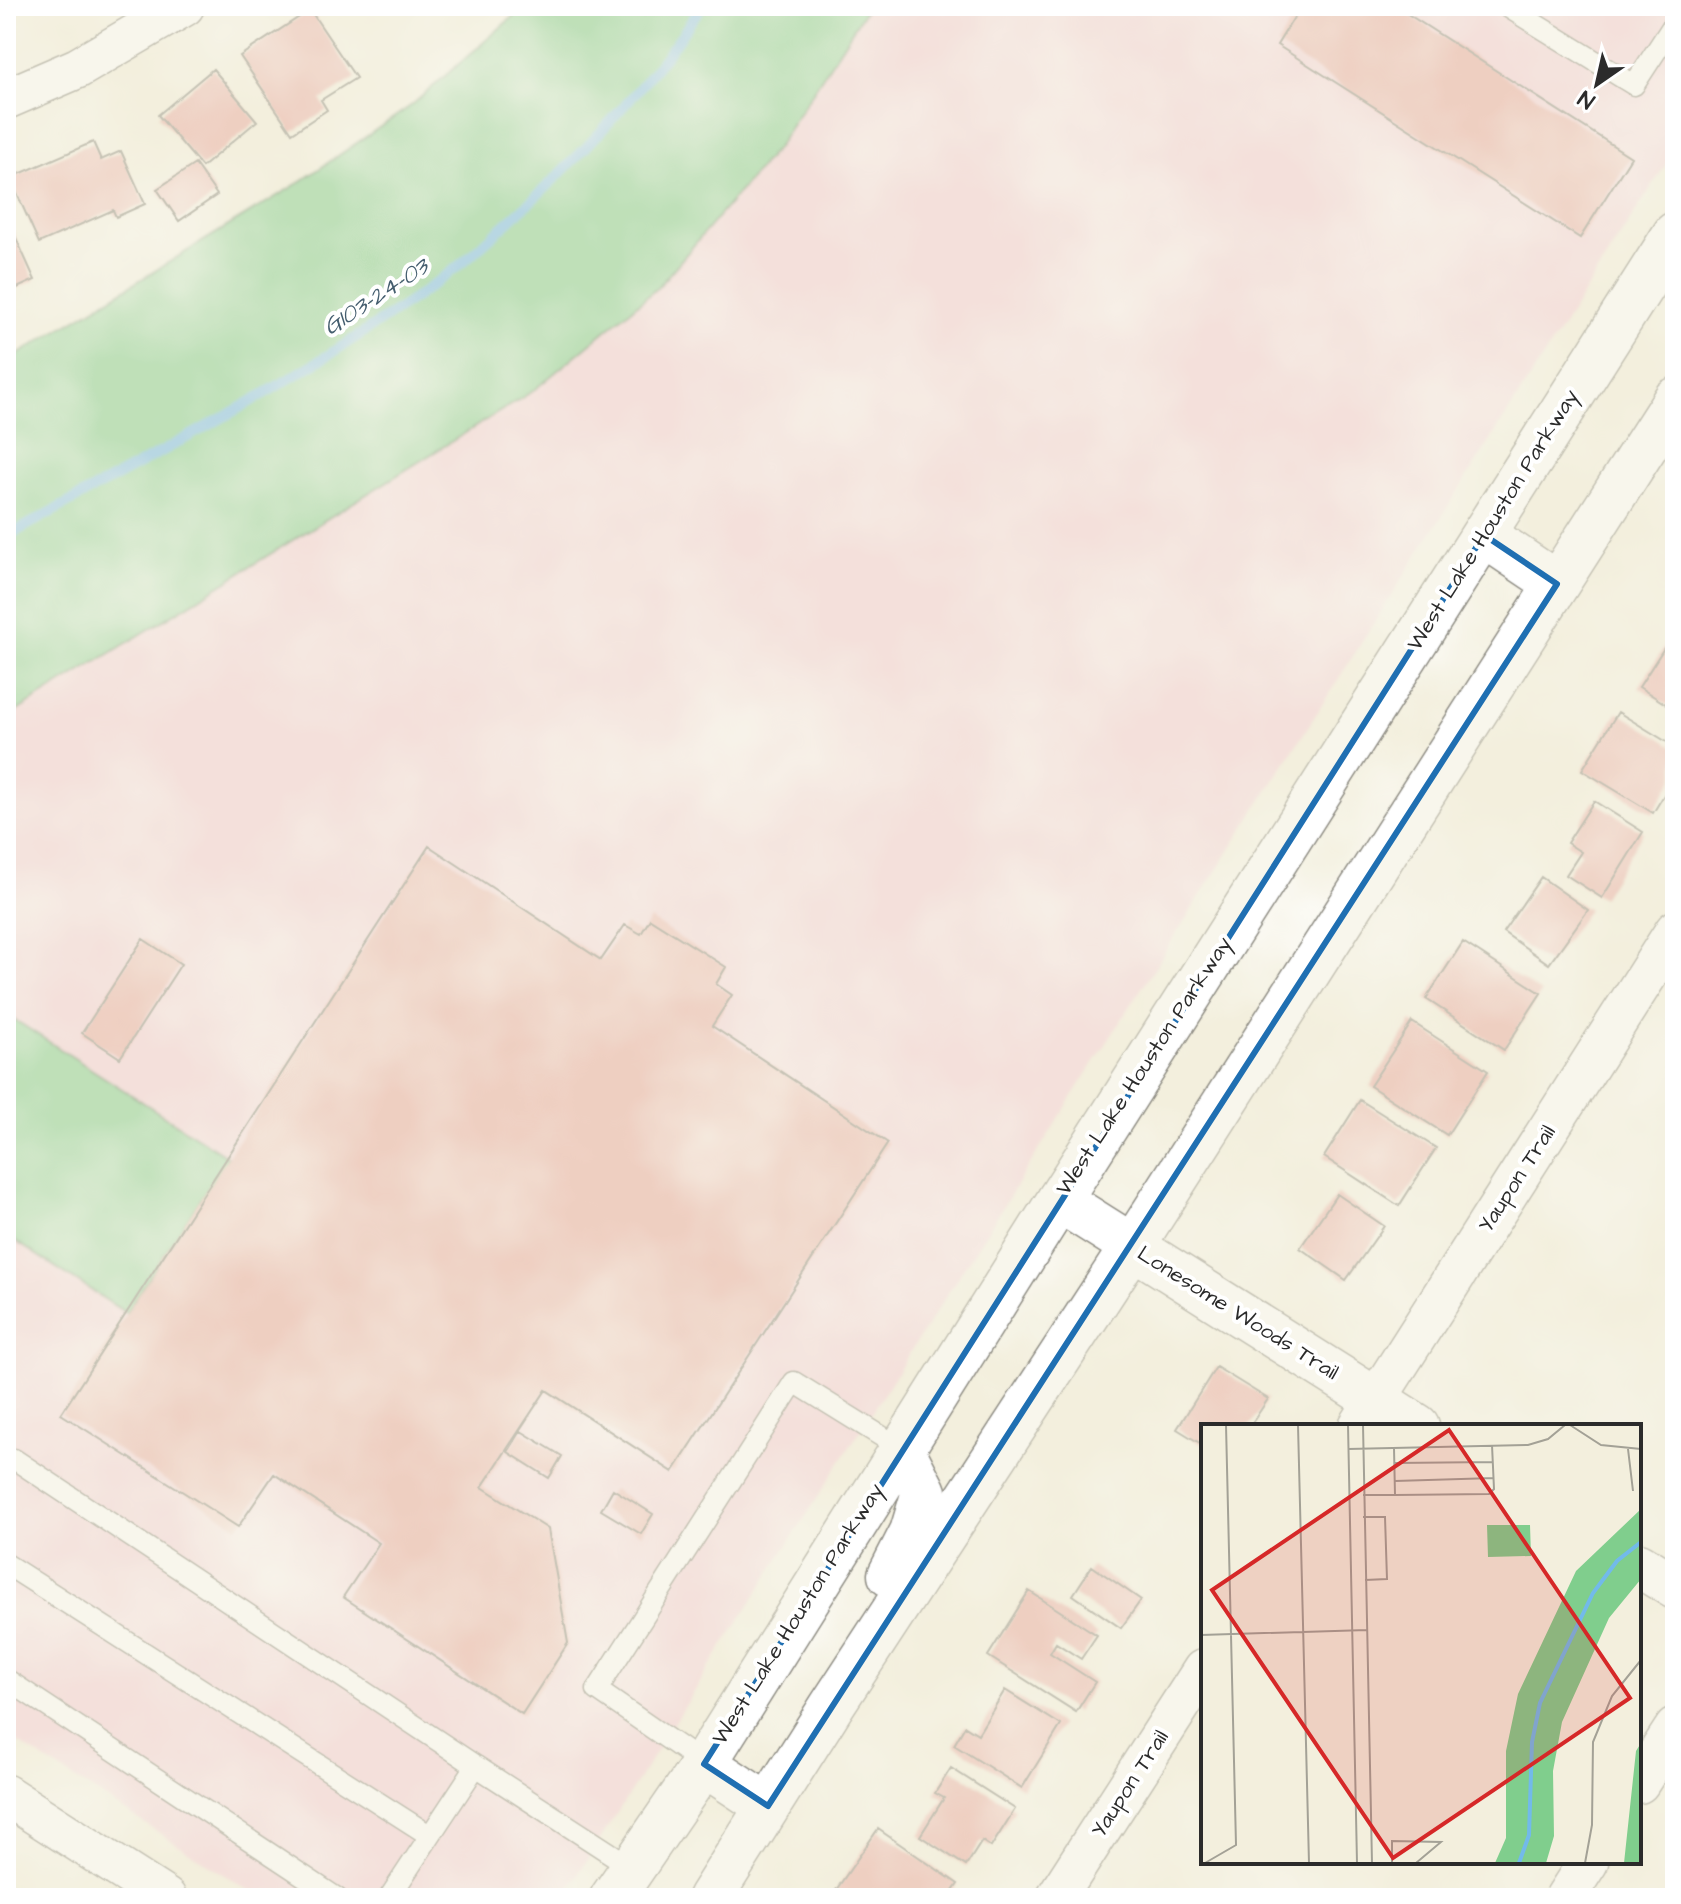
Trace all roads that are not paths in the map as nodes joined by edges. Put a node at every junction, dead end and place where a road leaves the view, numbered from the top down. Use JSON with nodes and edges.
{"nodes":[{"id":1,"x":184,"y":6,"type":"edge"},
{"id":2,"x":1506,"y":6,"type":"edge"},
{"id":3,"x":1675,"y":22,"type":"edge"},
{"id":4,"x":6,"y":99,"type":"edge"},
{"id":5,"x":1675,"y":234,"type":"edge"},
{"id":6,"x":1675,"y":400,"type":"edge"},
{"id":7,"x":1484,"y":535,"type":"junction"},
{"id":8,"x":1557,"y":584,"type":"junction"},
{"id":9,"x":1675,"y":931,"type":"edge"},
{"id":10,"x":1059,"y":1200,"type":"junction"},
{"id":11,"x":1132,"y":1247,"type":"junction"},
{"id":12,"x":1368,"y":1413,"type":"edge"},
{"id":13,"x":1409,"y":1424,"type":"edge"},
{"id":14,"x":902,"y":1449,"type":"junction"},
{"id":15,"x":6,"y":1459,"type":"edge"},
{"id":16,"x":6,"y":1564,"type":"edge"},
{"id":17,"x":1641,"y":1566,"type":"edge"},
{"id":18,"x":1675,"y":1587,"type":"edge"},
{"id":19,"x":1201,"y":1673,"type":"edge"},
{"id":20,"x":6,"y":1679,"type":"edge"},
{"id":21,"x":831,"y":1707,"type":"junction"},
{"id":22,"x":1675,"y":1728,"type":"edge"},
{"id":23,"x":704,"y":1764,"type":"junction"},
{"id":24,"x":476,"y":1766,"type":"junction"},
{"id":25,"x":1641,"y":1780,"type":"edge"},
{"id":26,"x":6,"y":1795,"type":"edge"},
{"id":27,"x":768,"y":1806,"type":"junction"},
{"id":28,"x":429,"y":1835,"type":"junction"},
{"id":29,"x":1587,"y":1864,"type":"edge"},
{"id":30,"x":622,"y":1883,"type":"edge"},
{"id":31,"x":166,"y":1898,"type":"edge"},
{"id":32,"x":337,"y":1898,"type":"edge"},
{"id":33,"x":389,"y":1898,"type":"edge"},
{"id":34,"x":710,"y":1898,"type":"edge"},
{"id":35,"x":1056,"y":1898,"type":"edge"},
{"id":36,"x":1565,"y":1898,"type":"edge"}],
"edges":[{"from":1,"to":4,"type":"street"},
{"from":2,"to":3,"type":"lane"},
{"from":5,"to":7,"type":"main road","name":"West Lake Houston Parkway"},
{"from":6,"to":8,"type":"main road"},
{"from":7,"to":8,"type":"main road"},
{"from":7,"to":10,"type":"main road","name":"West Lake Houston Parkway"},
{"from":8,"to":11,"type":"main road"},
{"from":9,"to":12,"type":"street","name":"Yaupon Trail"},
{"from":10,"to":11,"type":"main road","name":"Lonesome Woods Trail"},
{"from":10,"to":14,"type":"main road","name":"West Lake Houston Parkway"},
{"from":11,"to":12,"type":"main road","name":"Lonesome Woods Trail"},
{"from":11,"to":21,"type":"main road"},
{"from":12,"to":13,"type":"main road","name":"Lonesome Woods Trail"},
{"from":14,"to":21,"type":"main road"},
{"from":14,"to":23,"type":"main road","name":"West Lake Houston Parkway"},
{"from":14,"to":23,"type":"lane"},
{"from":15,"to":24,"type":"lane"},
{"from":16,"to":28,"type":"lane"},
{"from":17,"to":18,"type":"main road"},
{"from":19,"to":35,"type":"street","name":"Yaupon Trail"},
{"from":20,"to":32,"type":"lane"},
{"from":21,"to":27,"type":"main road"},
{"from":22,"to":25,"type":"street"},
{"from":23,"to":27,"type":"main road"},
{"from":23,"to":30,"type":"main road","name":"West Lake Houston Parkway"},
{"from":24,"to":28,"type":"lane"},
{"from":24,"to":30,"type":"lane"},
{"from":26,"to":31,"type":"street"},
{"from":27,"to":34,"type":"main road"},
{"from":28,"to":33,"type":"lane"},
{"from":29,"to":36,"type":"street"}]}
